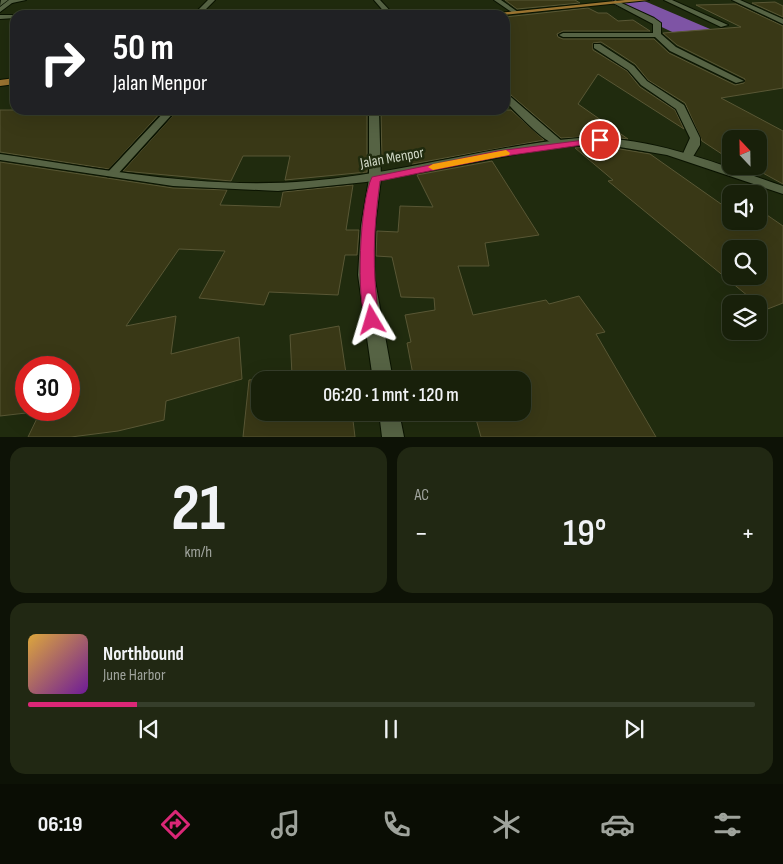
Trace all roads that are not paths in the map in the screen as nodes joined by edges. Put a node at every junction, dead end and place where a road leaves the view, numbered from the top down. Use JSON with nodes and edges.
{"nodes":[{"id":1,"x":10,"y":0,"type":"edge"},
{"id":2,"x":23,"y":0,"type":"edge"},
{"id":3,"x":212,"y":0,"type":"edge"},
{"id":4,"x":377,"y":0,"type":"edge"},
{"id":5,"x":497,"y":0,"type":"edge"},
{"id":6,"x":646,"y":0,"type":"edge"},
{"id":7,"x":667,"y":0,"type":"edge"},
{"id":8,"x":734,"y":0,"type":"edge"},
{"id":9,"x":636,"y":1,"type":"edge"},
{"id":10,"x":619,"y":2,"type":"junction"},
{"id":11,"x":0,"y":4,"type":"edge"},
{"id":12,"x":0,"y":10,"type":"edge"},
{"id":13,"x":201,"y":10,"type":"edge"},
{"id":14,"x":386,"y":10,"type":"edge"},
{"id":15,"x":510,"y":12,"type":"edge"},
{"id":16,"x":515,"y":12,"type":"junction"},
{"id":17,"x":783,"y":22,"type":"edge"},
{"id":18,"x":724,"y":24,"type":"dead end"},
{"id":19,"x":563,"y":34,"type":"dead end"},
{"id":20,"x":657,"y":35,"type":"junction"},
{"id":21,"x":597,"y":46,"type":"dead end"},
{"id":22,"x":739,"y":82,"type":"dead end"},
{"id":23,"x":510,"y":100,"type":"edge"},
{"id":24,"x":166,"y":115,"type":"edge"},
{"id":25,"x":374,"y":115,"type":"edge"},
{"id":26,"x":559,"y":144,"type":"junction"},
{"id":27,"x":0,"y":157,"type":"edge"},
{"id":28,"x":687,"y":158,"type":"junction"},
{"id":29,"x":112,"y":174,"type":"junction"},
{"id":30,"x":375,"y":179,"type":"junction"},
{"id":31,"x":783,"y":190,"type":"edge"},
{"id":32,"x":381,"y":371,"type":"edge"},
{"id":33,"x":390,"y":421,"type":"edge"},
{"id":34,"x":393,"y":436,"type":"edge"}],
"edges":[{"from":1,"to":2,"type":"street"},
{"from":1,"to":11,"type":"lane"},
{"from":1,"to":12,"type":"street"},
{"from":3,"to":13,"type":"street"},
{"from":4,"to":14,"type":"street"},
{"from":5,"to":16,"type":"street"},
{"from":6,"to":9,"type":"main road"},
{"from":7,"to":18,"type":"street"},
{"from":8,"to":17,"type":"street"},
{"from":9,"to":10,"type":"main road"},
{"from":10,"to":16,"type":"main road"},
{"from":10,"to":20,"type":"street"},
{"from":15,"to":16,"type":"main road"},
{"from":19,"to":20,"type":"street"},
{"from":20,"to":22,"type":"street"},
{"from":21,"to":28,"type":"street"},
{"from":23,"to":26,"type":"street"},
{"from":24,"to":29,"type":"lane"},
{"from":25,"to":30,"type":"street"},
{"from":26,"to":28,"type":"street","name":"Jalan Menpor"},
{"from":26,"to":30,"type":"street","name":"Jalan Menpor"},
{"from":27,"to":29,"type":"street","name":"Jalan Menpor"},
{"from":28,"to":31,"type":"street","name":"Jalan Menpor"},
{"from":29,"to":30,"type":"street","name":"Jalan Menpor"},
{"from":30,"to":32,"type":"street"},
{"from":33,"to":34,"type":"street"}]}
